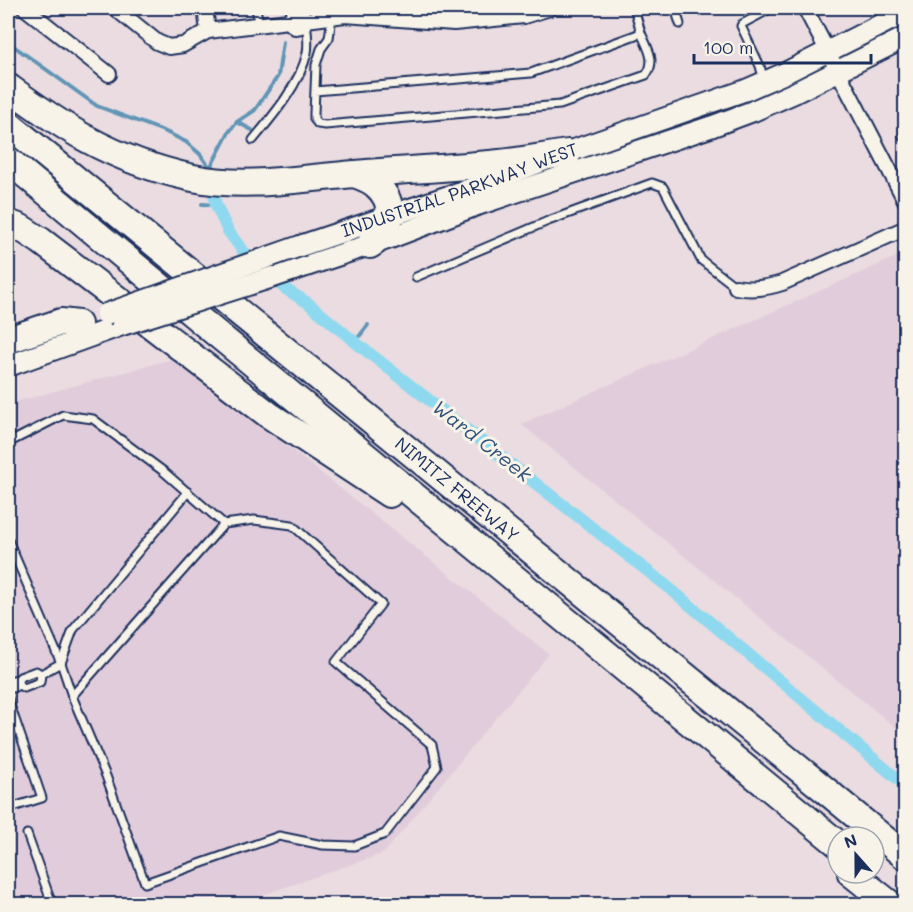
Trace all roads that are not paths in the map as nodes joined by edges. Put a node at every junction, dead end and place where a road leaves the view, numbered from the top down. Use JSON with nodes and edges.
{"nodes":[{"id":1,"x":25,"y":8,"type":"edge"},
{"id":2,"x":115,"y":8,"type":"edge"},
{"id":3,"x":205,"y":8,"type":"edge"},
{"id":4,"x":256,"y":8,"type":"edge"},
{"id":5,"x":550,"y":8,"type":"edge"},
{"id":6,"x":634,"y":8,"type":"edge"},
{"id":7,"x":675,"y":8,"type":"edge"},
{"id":8,"x":772,"y":8,"type":"edge"},
{"id":9,"x":805,"y":8,"type":"edge"},
{"id":10,"x":906,"y":12,"type":"edge"},
{"id":11,"x":332,"y":17,"type":"junction"},
{"id":12,"x":306,"y":20,"type":"junction"},
{"id":13,"x":680,"y":24,"type":"dead end"},
{"id":14,"x":259,"y":25,"type":"junction"},
{"id":15,"x":208,"y":31,"type":"junction"},
{"id":16,"x":641,"y":33,"type":"junction"},
{"id":17,"x":906,"y":37,"type":"edge"},
{"id":18,"x":828,"y":52,"type":"junction"},
{"id":19,"x":838,"y":71,"type":"junction"},
{"id":20,"x":109,"y":74,"type":"dead end"},
{"id":21,"x":765,"y":82,"type":"junction"},
{"id":22,"x":8,"y":87,"type":"edge"},
{"id":23,"x":315,"y":91,"type":"junction"},
{"id":24,"x":8,"y":124,"type":"edge"},
{"id":25,"x":8,"y":140,"type":"edge"},
{"id":26,"x":253,"y":140,"type":"dead end"},
{"id":27,"x":567,"y":153,"type":"junction"},
{"id":28,"x":8,"y":160,"type":"edge"},
{"id":29,"x":355,"y":174,"type":"junction"},
{"id":30,"x":8,"y":179,"type":"edge"},
{"id":31,"x":906,"y":202,"type":"edge"},
{"id":32,"x":389,"y":216,"type":"junction"},
{"id":33,"x":8,"y":223,"type":"edge"},
{"id":34,"x":906,"y":228,"type":"edge"},
{"id":35,"x":370,"y":245,"type":"junction"},
{"id":36,"x":416,"y":277,"type":"dead end"},
{"id":37,"x":736,"y":287,"type":"joint"},
{"id":38,"x":114,"y":320,"type":"junction"},
{"id":39,"x":78,"y":324,"type":"junction"},
{"id":40,"x":8,"y":339,"type":"edge"},
{"id":41,"x":8,"y":348,"type":"edge"},
{"id":42,"x":8,"y":366,"type":"edge"},
{"id":43,"x":8,"y":443,"type":"edge"},
{"id":44,"x":188,"y":492,"type":"junction"},
{"id":45,"x":389,"y":494,"type":"junction"},
{"id":46,"x":224,"y":524,"type":"junction"},
{"id":47,"x":8,"y":540,"type":"edge"},
{"id":48,"x":61,"y":663,"type":"junction"},
{"id":49,"x":41,"y":674,"type":"junction"},
{"id":50,"x":11,"y":684,"type":"edge"},
{"id":51,"x":72,"y":696,"type":"junction"},
{"id":52,"x":8,"y":699,"type":"edge"},
{"id":53,"x":8,"y":802,"type":"edge"},
{"id":54,"x":841,"y":825,"type":"edge"},
{"id":55,"x":27,"y":834,"type":"dead end"},
{"id":56,"x":826,"y":834,"type":"edge"},
{"id":57,"x":826,"y":852,"type":"edge"},
{"id":58,"x":906,"y":857,"type":"edge"},
{"id":59,"x":886,"y":861,"type":"edge"},
{"id":60,"x":906,"y":877,"type":"edge"},
{"id":61,"x":886,"y":883,"type":"edge"},
{"id":62,"x":866,"y":885,"type":"edge"},
{"id":63,"x":906,"y":899,"type":"edge"},
{"id":64,"x":51,"y":903,"type":"edge"},
{"id":65,"x":41,"y":904,"type":"edge"},
{"id":66,"x":890,"y":904,"type":"edge"}],
"edges":[{"from":1,"to":20,"type":"street"},
{"from":2,"to":15,"type":"street"},
{"from":3,"to":15,"type":"street"},
{"from":4,"to":14,"type":"lane"},
{"from":5,"to":11,"type":"street"},
{"from":6,"to":16,"type":"lane"},
{"from":7,"to":13,"type":"lane"},
{"from":8,"to":21,"type":"lane"},
{"from":9,"to":18,"type":"street"},
{"from":10,"to":18,"type":"main road","name":"INDUSTRIAL PARKWAY WEST"},
{"from":11,"to":12,"type":"street"},
{"from":11,"to":23,"type":"lane"},
{"from":12,"to":14,"type":"street"},
{"from":12,"to":26,"type":"lane"},
{"from":14,"to":15,"type":"street"},
{"from":16,"to":23,"type":"lane"},
{"from":16,"to":23,"type":"lane"},
{"from":17,"to":19,"type":"main road","name":"INDUSTRIAL PARKWAY WEST"},
{"from":18,"to":19,"type":"street"},
{"from":18,"to":21,"type":"main road","name":"INDUSTRIAL PARKWAY WEST"},
{"from":19,"to":31,"type":"street"},
{"from":19,"to":35,"type":"main road","name":"INDUSTRIAL PARKWAY WEST"},
{"from":21,"to":27,"type":"main road","name":"INDUSTRIAL PARKWAY WEST"},
{"from":22,"to":29,"type":"highway"},
{"from":24,"to":58,"type":"highway","name":"NIMITZ FREEWAY"},
{"from":25,"to":54,"type":"highway"},
{"from":27,"to":29,"type":"highway"},
{"from":27,"to":32,"type":"main road","name":"INDUSTRIAL PARKWAY WEST"},
{"from":28,"to":56,"type":"highway"},
{"from":29,"to":32,"type":"highway"},
{"from":30,"to":45,"type":"highway"},
{"from":32,"to":35,"type":"highway"},
{"from":32,"to":38,"type":"main road","name":"INDUSTRIAL PARKWAY WEST","bridge":true},
{"from":33,"to":45,"type":"highway"},
{"from":34,"to":37,"type":"street"},
{"from":35,"to":38,"type":"main road","name":"INDUSTRIAL PARKWAY WEST","bridge":true},
{"from":36,"to":37,"type":"lane"},
{"from":38,"to":39,"type":"main road","name":"INDUSTRIAL PARKWAY WEST"},
{"from":38,"to":42,"type":"main road","name":"INDUSTRIAL PARKWAY WEST"},
{"from":39,"to":40,"type":"highway"},
{"from":39,"to":41,"type":"main road","name":"INDUSTRIAL PARKWAY WEST"},
{"from":43,"to":44,"type":"lane"},
{"from":44,"to":46,"type":"lane"},
{"from":44,"to":48,"type":"lane"},
{"from":45,"to":57,"type":"highway"},
{"from":46,"to":51,"type":"lane"},
{"from":46,"to":51,"type":"lane"},
{"from":47,"to":48,"type":"lane"},
{"from":48,"to":49,"type":"lane"},
{"from":48,"to":51,"type":"lane"},
{"from":49,"to":50,"type":"lane"},
{"from":49,"to":50,"type":"lane"},
{"from":52,"to":53,"type":"lane"},
{"from":55,"to":64,"type":"lane"},
{"from":59,"to":60,"type":"highway"},
{"from":61,"to":63,"type":"highway"},
{"from":62,"to":66,"type":"highway"},
{"from":64,"to":65,"type":"lane"}]}
